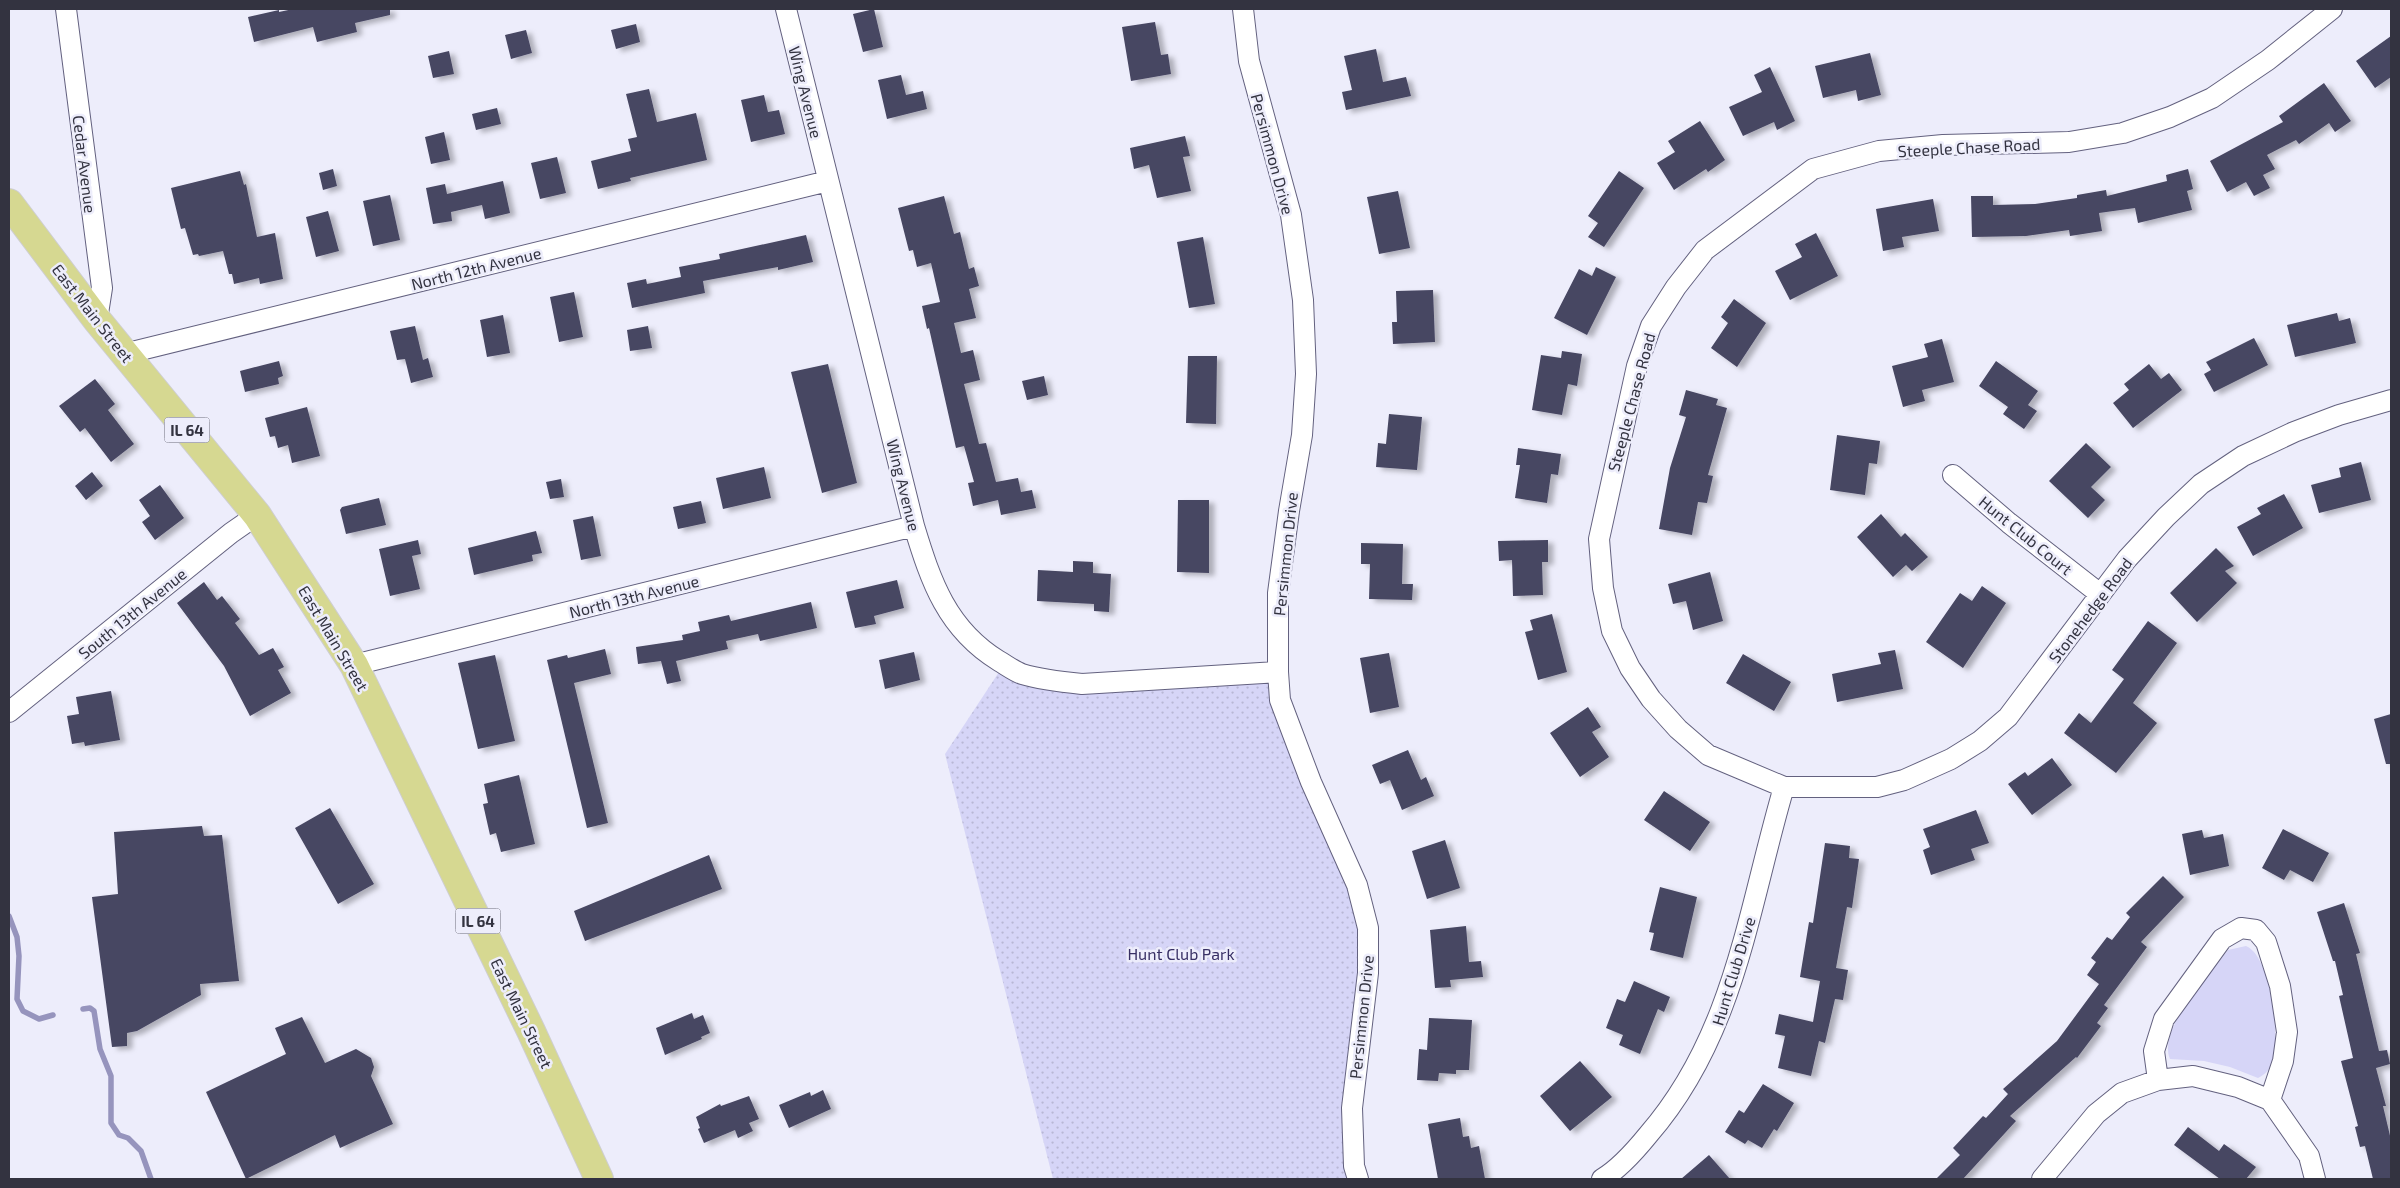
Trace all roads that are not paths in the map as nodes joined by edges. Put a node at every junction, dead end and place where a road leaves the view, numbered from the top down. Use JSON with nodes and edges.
{"nodes":[{"id":1,"x":66,"y":9,"type":"edge"},
{"id":2,"x":786,"y":9,"type":"edge"},
{"id":3,"x":1243,"y":9,"type":"edge"},
{"id":4,"x":2332,"y":9,"type":"edge"},
{"id":5,"x":828,"y":181,"type":"junction"},
{"id":6,"x":9,"y":203,"type":"edge"},
{"id":7,"x":97,"y":320,"type":"junction"},
{"id":8,"x":124,"y":354,"type":"junction"},
{"id":9,"x":2391,"y":400,"type":"edge"},
{"id":10,"x":1953,"y":475,"type":"dead end"},
{"id":11,"x":257,"y":515,"type":"junction"},
{"id":12,"x":914,"y":526,"type":"junction"},
{"id":13,"x":2100,"y":594,"type":"junction"},
{"id":14,"x":354,"y":665,"type":"junction"},
{"id":15,"x":1278,"y":672,"type":"junction"},
{"id":16,"x":9,"y":712,"type":"edge"},
{"id":17,"x":1784,"y":787,"type":"junction"},
{"id":18,"x":2158,"y":1080,"type":"junction"},
{"id":19,"x":2270,"y":1100,"type":"junction"},
{"id":20,"x":599,"y":1179,"type":"edge"},
{"id":21,"x":1358,"y":1179,"type":"edge"},
{"id":22,"x":1602,"y":1179,"type":"edge"},
{"id":23,"x":2042,"y":1179,"type":"edge"},
{"id":24,"x":2315,"y":1179,"type":"edge"}],
"edges":[{"from":1,"to":7,"type":"street","name":"Cedar Avenue"},
{"from":2,"to":5,"type":"street","name":"Wing Avenue"},
{"from":3,"to":15,"type":"street","name":"Persimmon Drive"},
{"from":4,"to":17,"type":"street","name":"Steeple Chase Road"},
{"from":5,"to":8,"type":"street","name":"North 12th Avenue"},
{"from":5,"to":12,"type":"street","name":"Wing Avenue"},
{"from":6,"to":7,"type":"main road","name":"East Main Street","number":"IL 64"},
{"from":7,"to":8,"type":"main road","name":"East Main Street","number":"IL 64"},
{"from":8,"to":11,"type":"main road","name":"East Main Street","number":"IL 64"},
{"from":9,"to":13,"type":"street","name":"Stonehedge Road"},
{"from":10,"to":13,"type":"street","name":"Hunt Club Court"},
{"from":11,"to":14,"type":"main road","name":"East Main Street","number":"IL 64"},
{"from":11,"to":16,"type":"street","name":"South 13th Avenue"},
{"from":12,"to":14,"type":"street","name":"North 13th Avenue"},
{"from":12,"to":15,"type":"street","name":"Wing Avenue"},
{"from":13,"to":17,"type":"street","name":"Stonehedge Road"},
{"from":14,"to":20,"type":"main road","name":"East Main Street","number":"IL 64"},
{"from":15,"to":21,"type":"street","name":"Persimmon Drive"},
{"from":17,"to":22,"type":"street","name":"Hunt Club Drive"},
{"from":18,"to":19,"type":"street"},
{"from":18,"to":19,"type":"street"},
{"from":18,"to":23,"type":"street"},
{"from":19,"to":24,"type":"street"}]}
